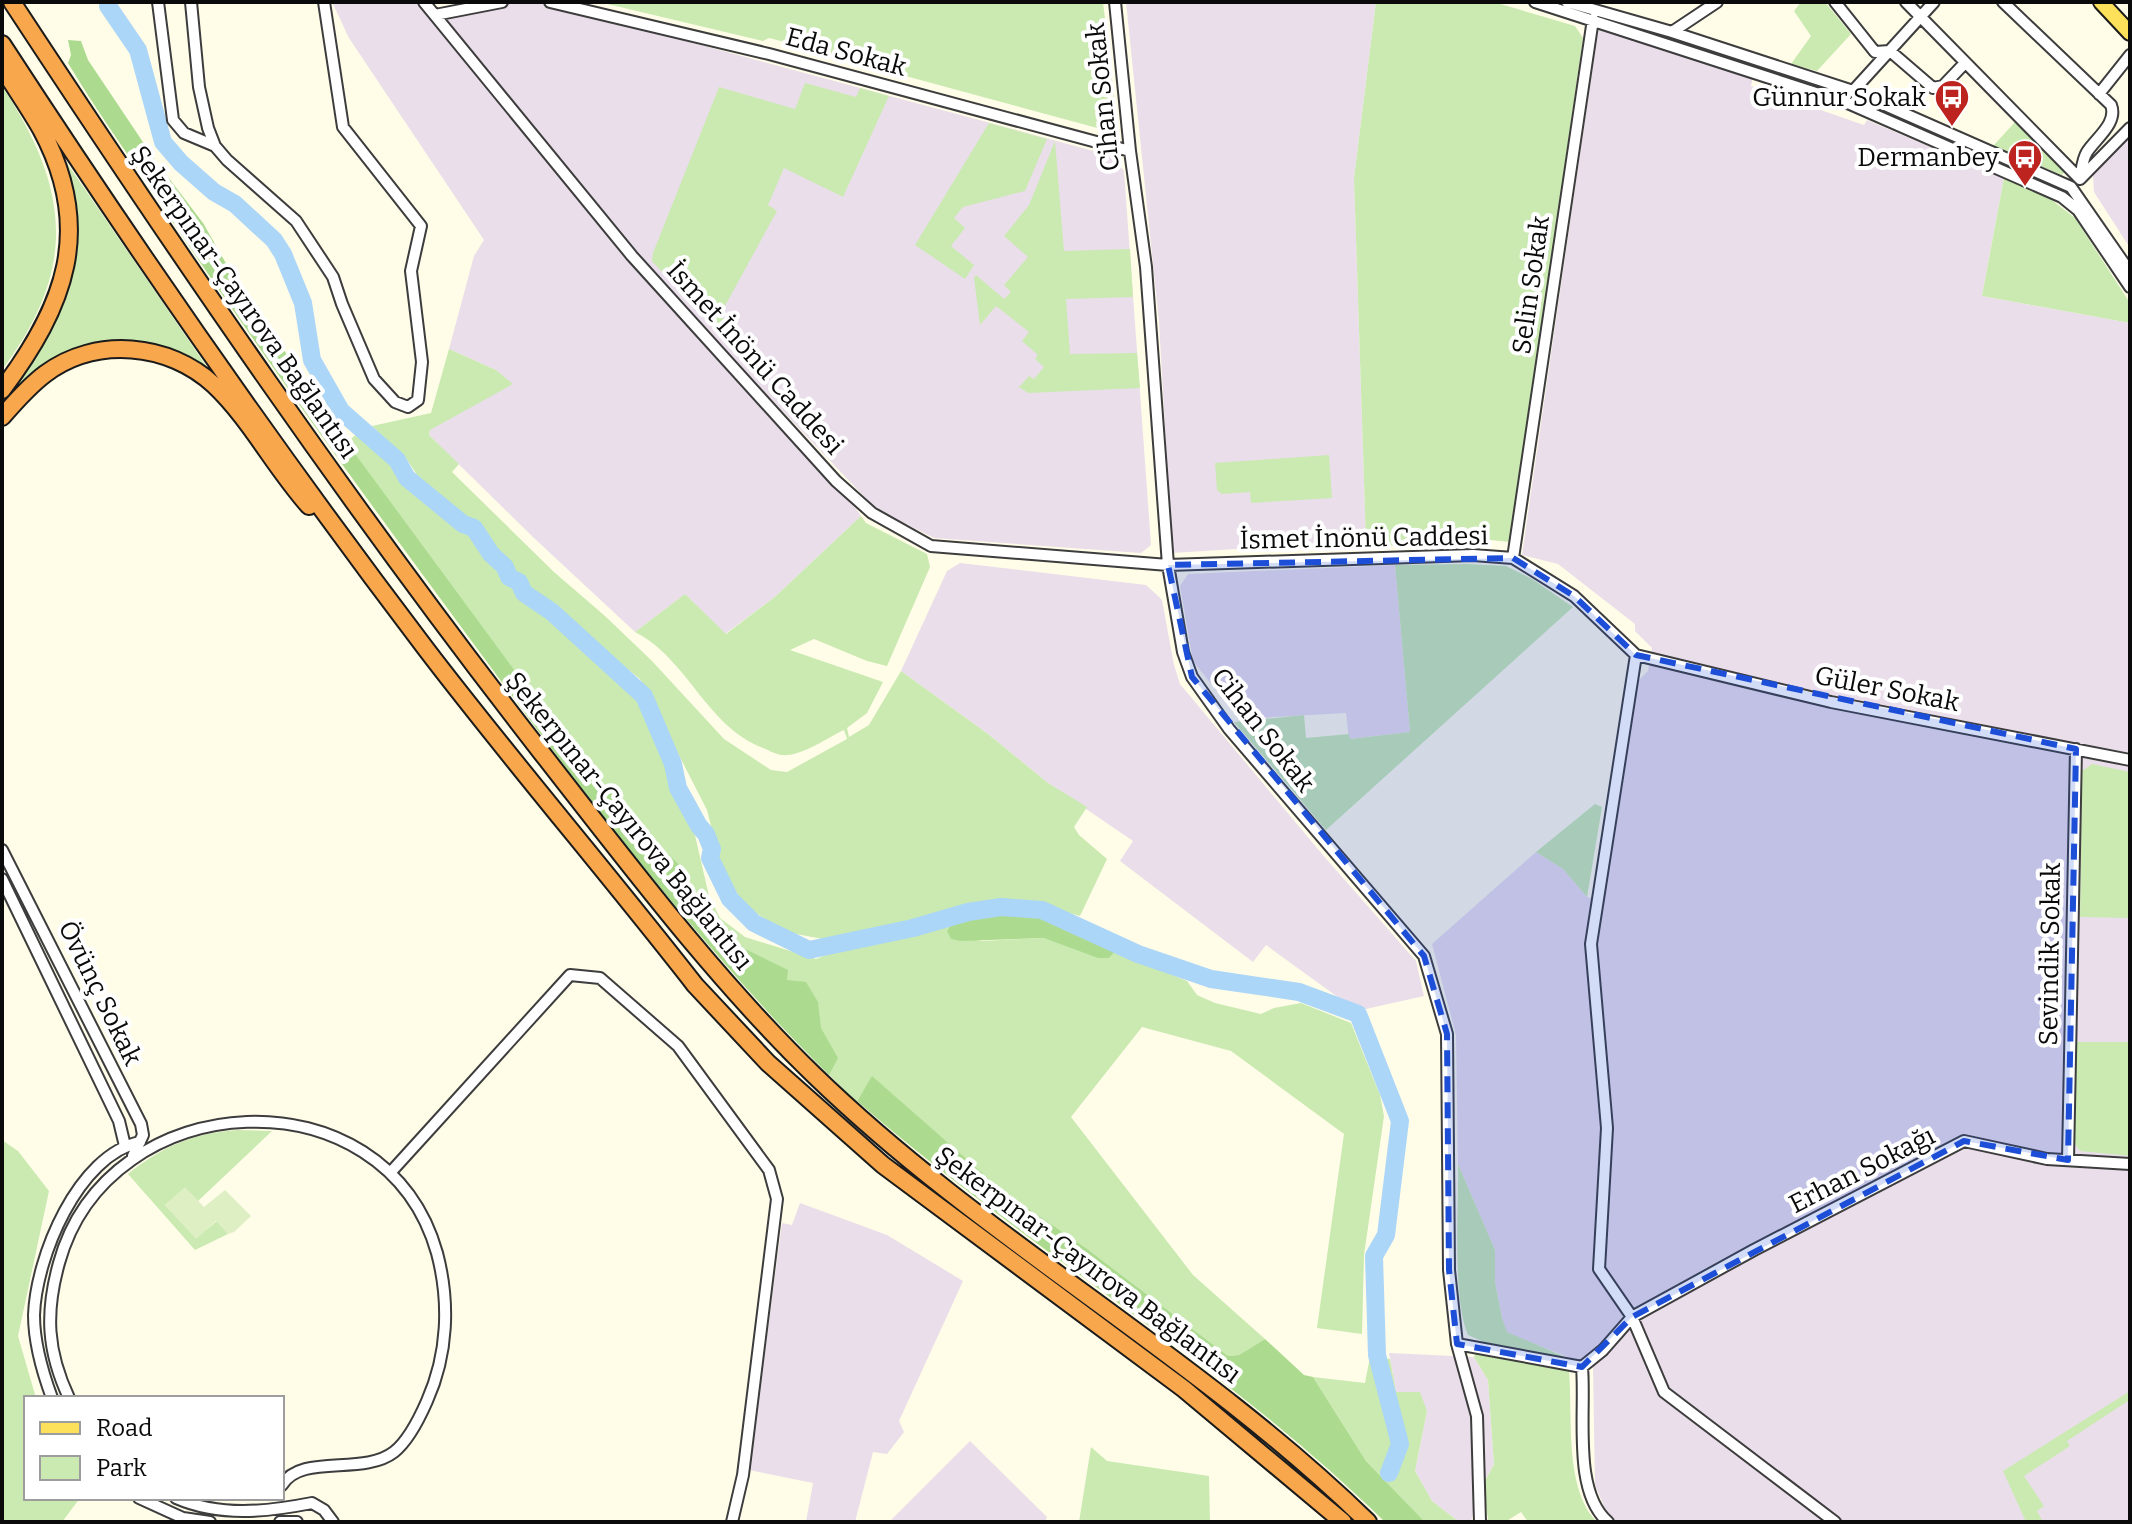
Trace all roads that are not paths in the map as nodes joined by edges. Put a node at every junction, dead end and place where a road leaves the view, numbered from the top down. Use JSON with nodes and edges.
{"nodes":[{"id":1,"x":12,"y":2,"type":"edge"},
{"id":2,"x":158,"y":2,"type":"edge"},
{"id":3,"x":191,"y":2,"type":"edge"},
{"id":4,"x":324,"y":2,"type":"edge"},
{"id":5,"x":424,"y":2,"type":"edge"},
{"id":6,"x":502,"y":2,"type":"edge"},
{"id":7,"x":550,"y":2,"type":"edge"},
{"id":8,"x":1115,"y":2,"type":"edge"},
{"id":9,"x":1535,"y":2,"type":"edge"},
{"id":10,"x":1567,"y":2,"type":"edge"},
{"id":11,"x":1717,"y":2,"type":"edge"},
{"id":12,"x":1835,"y":2,"type":"edge"},
{"id":13,"x":1906,"y":2,"type":"edge"},
{"id":14,"x":1934,"y":2,"type":"edge"},
{"id":15,"x":2003,"y":2,"type":"edge"},
{"id":16,"x":2101,"y":2,"type":"edge"},
{"id":17,"x":2112,"y":2,"type":"edge"},
{"id":18,"x":1588,"y":5,"type":"edge"},
{"id":19,"x":435,"y":15,"type":"junction"},
{"id":20,"x":1920,"y":18,"type":"junction"},
{"id":21,"x":1593,"y":19,"type":"junction"},
{"id":22,"x":2130,"y":20,"type":"edge"},
{"id":23,"x":1672,"y":32,"type":"junction"},
{"id":24,"x":2130,"y":33,"type":"edge"},
{"id":25,"x":2,"y":44,"type":"edge"},
{"id":26,"x":1890,"y":51,"type":"junction"},
{"id":27,"x":2130,"y":55,"type":"edge"},
{"id":28,"x":1964,"y":64,"type":"junction"},
{"id":29,"x":2,"y":67,"type":"edge"},
{"id":30,"x":1853,"y":91,"type":"junction"},
{"id":31,"x":2099,"y":94,"type":"junction"},
{"id":32,"x":2130,"y":128,"type":"edge"},
{"id":33,"x":215,"y":146,"type":"junction"},
{"id":34,"x":1130,"y":151,"type":"junction"},
{"id":35,"x":2080,"y":179,"type":"junction"},
{"id":36,"x":2071,"y":187,"type":"junction"},
{"id":37,"x":2062,"y":197,"type":"junction"},
{"id":38,"x":2130,"y":272,"type":"edge"},
{"id":39,"x":2130,"y":287,"type":"edge"},
{"id":40,"x":2,"y":390,"type":"edge"},
{"id":41,"x":2,"y":417,"type":"edge"},
{"id":42,"x":1513,"y":558,"type":"junction"},
{"id":43,"x":1168,"y":565,"type":"junction"},
{"id":44,"x":376,"y":581,"type":"junction"},
{"id":45,"x":1636,"y":655,"type":"junction"},
{"id":46,"x":2076,"y":749,"type":"junction"},
{"id":47,"x":2130,"y":760,"type":"edge"},
{"id":48,"x":2,"y":850,"type":"edge"},
{"id":49,"x":2,"y":879,"type":"edge"},
{"id":50,"x":119,"y":1121,"type":"junction"},
{"id":51,"x":167,"y":1139,"type":"junction"},
{"id":52,"x":140,"y":1142,"type":"junction"},
{"id":53,"x":125,"y":1146,"type":"junction"},
{"id":54,"x":132,"y":1158,"type":"junction"},
{"id":55,"x":2068,"y":1160,"type":"junction"},
{"id":56,"x":2130,"y":1164,"type":"edge"},
{"id":57,"x":390,"y":1173,"type":"junction"},
{"id":58,"x":1632,"y":1317,"type":"junction"},
{"id":59,"x":1457,"y":1344,"type":"junction"},
{"id":60,"x":1582,"y":1367,"type":"junction"},
{"id":61,"x":51,"y":1396,"type":"edge"},
{"id":62,"x":68,"y":1396,"type":"edge"},
{"id":63,"x":284,"y":1483,"type":"edge"},
{"id":64,"x":143,"y":1500,"type":"edge"},
{"id":65,"x":180,"y":1500,"type":"edge"},
{"id":66,"x":281,"y":1504,"type":"edge"},
{"id":67,"x":328,"y":1520,"type":"edge"},
{"id":68,"x":210,"y":1522,"type":"edge"},
{"id":69,"x":280,"y":1522,"type":"edge"},
{"id":70,"x":297,"y":1522,"type":"edge"},
{"id":71,"x":732,"y":1522,"type":"edge"},
{"id":72,"x":1343,"y":1522,"type":"edge"},
{"id":73,"x":1368,"y":1522,"type":"edge"},
{"id":74,"x":1480,"y":1522,"type":"edge"},
{"id":75,"x":1608,"y":1522,"type":"edge"},
{"id":76,"x":1835,"y":1522,"type":"edge"}],
"edges":[{"from":1,"to":73,"type":"highway","name":"Şekerpınar-Çayırova Bağlantısı"},
{"from":2,"to":33,"type":"street"},
{"from":3,"to":33,"type":"street"},
{"from":4,"to":33,"type":"street"},
{"from":5,"to":19,"type":"street","name":"İsmet İnönü Caddesi"},
{"from":6,"to":19,"type":"street"},
{"from":7,"to":34,"type":"street","name":"Eda Sokak"},
{"from":8,"to":34,"type":"street","name":"Cihan Sokak"},
{"from":9,"to":21,"type":"street"},
{"from":10,"to":18,"type":"street"},
{"from":11,"to":23,"type":"street"},
{"from":12,"to":26,"type":"street"},
{"from":13,"to":20,"type":"street"},
{"from":14,"to":20,"type":"street"},
{"from":15,"to":31,"type":"street"},
{"from":16,"to":24,"type":"main road"},
{"from":17,"to":22,"type":"main road"},
{"from":18,"to":23,"type":"street"},
{"from":19,"to":43,"type":"street","name":"İsmet İnönü Caddesi"},
{"from":20,"to":26,"type":"street"},
{"from":20,"to":28,"type":"street"},
{"from":21,"to":37,"type":"street"},
{"from":21,"to":42,"type":"street","name":"Selin Sokak"},
{"from":23,"to":30,"type":"street"},
{"from":25,"to":44,"type":"highway","name":"Şekerpınar-Çayırova Bağlantısı"},
{"from":26,"to":28,"type":"street"},
{"from":26,"to":30,"type":"street"},
{"from":27,"to":31,"type":"street"},
{"from":28,"to":35,"type":"street"},
{"from":29,"to":40,"type":"highway"},
{"from":30,"to":36,"type":"street"},
{"from":31,"to":35,"type":"street"},
{"from":32,"to":35,"type":"street"},
{"from":34,"to":43,"type":"street","name":"Cihan Sokak"},
{"from":35,"to":36,"type":"street"},
{"from":36,"to":37,"type":"street"},
{"from":36,"to":38,"type":"street"},
{"from":37,"to":39,"type":"street"},
{"from":41,"to":44,"type":"highway"},
{"from":42,"to":43,"type":"street","name":"İsmet İnönü Caddesi"},
{"from":42,"to":45,"type":"street","name":"İsmet İnönü Caddesi"},
{"from":43,"to":59,"type":"street","name":"Cihan Sokak"},
{"from":44,"to":72,"type":"highway","name":"Şekerpınar-Çayırova Bağlantısı"},
{"from":45,"to":46,"type":"street","name":"Güler Sokak"},
{"from":45,"to":58,"type":"street"},
{"from":46,"to":47,"type":"street","name":"Güler Sokak"},
{"from":46,"to":55,"type":"street","name":"Sevindik Sokak"},
{"from":48,"to":52,"type":"street","name":"Övünç Sokak"},
{"from":49,"to":50,"type":"street","name":"Övünç Sokak"},
{"from":50,"to":51,"type":"street"},
{"from":50,"to":53,"type":"street","name":"Övünç Sokak"},
{"from":51,"to":54,"type":"street"},
{"from":51,"to":57,"type":"street"},
{"from":52,"to":53,"type":"street"},
{"from":52,"to":54,"type":"street"},
{"from":53,"to":61,"type":"street"},
{"from":54,"to":62,"type":"street"},
{"from":55,"to":56,"type":"street","name":"Erhan Sokağı"},
{"from":55,"to":58,"type":"street","name":"Erhan Sokağı"},
{"from":57,"to":63,"type":"street"},
{"from":57,"to":71,"type":"street"},
{"from":58,"to":60,"type":"street"},
{"from":58,"to":76,"type":"street"},
{"from":59,"to":60,"type":"street"},
{"from":59,"to":74,"type":"street","name":"Cihan Sokak"},
{"from":60,"to":75,"type":"street"},
{"from":64,"to":68,"type":"street"},
{"from":65,"to":66,"type":"street"},
{"from":66,"to":67,"type":"street"},
{"from":69,"to":70,"type":"street"}]}
